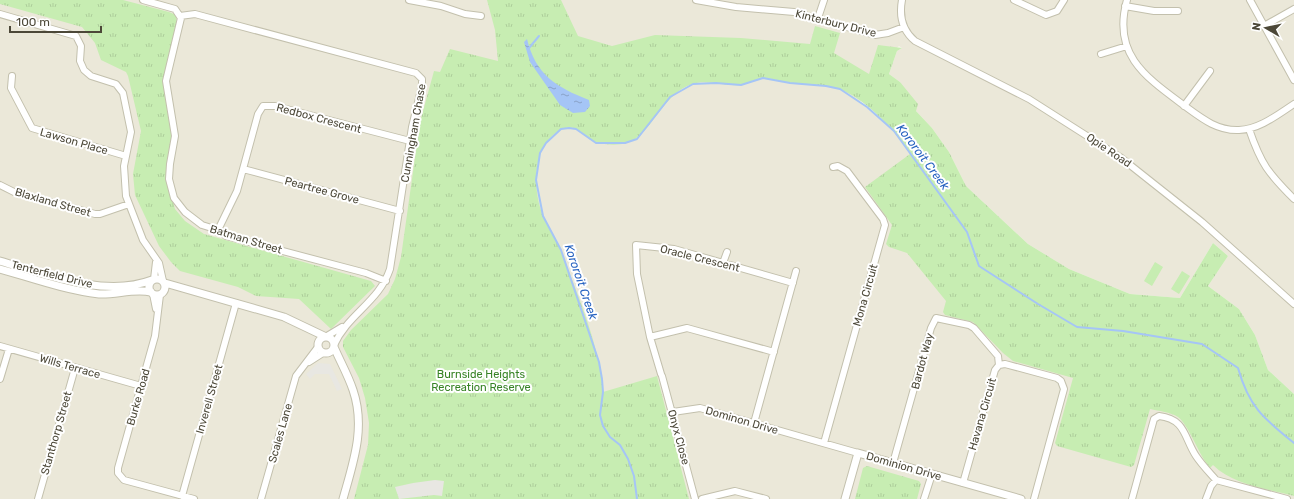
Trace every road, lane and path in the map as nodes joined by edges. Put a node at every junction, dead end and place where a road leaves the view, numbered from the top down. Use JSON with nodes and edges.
{"nodes":[{"id":1,"x":143,"y":0,"type":"edge"},
{"id":2,"x":409,"y":0,"type":"edge"},
{"id":3,"x":696,"y":0,"type":"edge"},
{"id":4,"x":824,"y":0,"type":"edge"},
{"id":5,"x":902,"y":0,"type":"edge"},
{"id":6,"x":1014,"y":0,"type":"edge"},
{"id":7,"x":1064,"y":0,"type":"edge"},
{"id":8,"x":1250,"y":0,"type":"edge"},
{"id":9,"x":1126,"y":3,"type":"edge"},
{"id":10,"x":1294,"y":9,"type":"edge"},
{"id":11,"x":1178,"y":11,"type":"dead end"},
{"id":12,"x":0,"y":14,"type":"edge"},
{"id":13,"x":180,"y":16,"type":"junction"},
{"id":14,"x":481,"y":16,"type":"dead end"},
{"id":15,"x":818,"y":18,"type":"junction"},
{"id":16,"x":1264,"y":26,"type":"junction"},
{"id":17,"x":904,"y":27,"type":"junction"},
{"id":18,"x":1127,"y":46,"type":"junction"},
{"id":19,"x":1101,"y":54,"type":"dead end"},
{"id":20,"x":1210,"y":71,"type":"dead end"},
{"id":21,"x":12,"y":76,"type":"dead end"},
{"id":22,"x":1294,"y":80,"type":"edge"},
{"id":23,"x":1294,"y":104,"type":"edge"},
{"id":24,"x":1184,"y":106,"type":"junction"},
{"id":25,"x":1249,"y":129,"type":"junction"},
{"id":26,"x":410,"y":141,"type":"junction"},
{"id":27,"x":126,"y":156,"type":"junction"},
{"id":28,"x":833,"y":167,"type":"dead end"},
{"id":29,"x":243,"y":169,"type":"junction"},
{"id":30,"x":0,"y":185,"type":"edge"},
{"id":31,"x":1294,"y":199,"type":"edge"},
{"id":32,"x":129,"y":204,"type":"junction"},
{"id":33,"x":400,"y":211,"type":"junction"},
{"id":34,"x":218,"y":230,"type":"junction"},
{"id":35,"x":638,"y":238,"type":"dead end"},
{"id":36,"x":636,"y":244,"type":"junction"},
{"id":37,"x":727,"y":252,"type":"dead end"},
{"id":38,"x":156,"y":258,"type":"junction"},
{"id":39,"x":0,"y":261,"type":"edge"},
{"id":40,"x":723,"y":263,"type":"junction"},
{"id":41,"x":0,"y":269,"type":"edge"},
{"id":42,"x":796,"y":271,"type":"dead end"},
{"id":43,"x":153,"y":280,"type":"junction"},
{"id":44,"x":386,"y":281,"type":"junction"},
{"id":45,"x":164,"y":282,"type":"junction"},
{"id":46,"x":793,"y":283,"type":"junction"},
{"id":47,"x":187,"y":290,"type":"junction"},
{"id":48,"x":156,"y":293,"type":"junction"},
{"id":49,"x":236,"y":303,"type":"junction"},
{"id":50,"x":1294,"y":304,"type":"edge"},
{"id":51,"x":345,"y":326,"type":"junction"},
{"id":52,"x":304,"y":328,"type":"junction"},
{"id":53,"x":326,"y":336,"type":"junction"},
{"id":54,"x":650,"y":337,"type":"junction"},
{"id":55,"x":0,"y":346,"type":"edge"},
{"id":56,"x":317,"y":346,"type":"junction"},
{"id":57,"x":334,"y":346,"type":"junction"},
{"id":58,"x":9,"y":349,"type":"junction"},
{"id":59,"x":774,"y":352,"type":"junction"},
{"id":60,"x":325,"y":353,"type":"junction"},
{"id":61,"x":999,"y":366,"type":"junction"},
{"id":62,"x":75,"y":368,"type":"junction"},
{"id":63,"x":302,"y":368,"type":"junction"},
{"id":64,"x":345,"y":372,"type":"junction"},
{"id":65,"x":0,"y":379,"type":"edge"},
{"id":66,"x":141,"y":386,"type":"junction"},
{"id":67,"x":673,"y":412,"type":"junction"},
{"id":68,"x":754,"y":423,"type":"junction"},
{"id":69,"x":787,"y":432,"type":"joint"},
{"id":70,"x":824,"y":443,"type":"junction"},
{"id":71,"x":858,"y":453,"type":"junction"},
{"id":72,"x":893,"y":464,"type":"junction"},
{"id":73,"x":932,"y":474,"type":"junction"},
{"id":74,"x":1216,"y":480,"type":"junction"},
{"id":75,"x":963,"y":483,"type":"junction"},
{"id":76,"x":182,"y":496,"type":"junction"},
{"id":77,"x":845,"y":498,"type":"edge"},
{"id":78,"x":1016,"y":498,"type":"edge"},
{"id":79,"x":38,"y":499,"type":"edge"},
{"id":80,"x":194,"y":499,"type":"edge"},
{"id":81,"x":261,"y":499,"type":"edge"},
{"id":82,"x":343,"y":499,"type":"edge"},
{"id":83,"x":695,"y":499,"type":"edge"},
{"id":84,"x":702,"y":499,"type":"edge"},
{"id":85,"x":766,"y":499,"type":"edge"},
{"id":86,"x":924,"y":499,"type":"edge"},
{"id":87,"x":1034,"y":499,"type":"edge"},
{"id":88,"x":1132,"y":499,"type":"edge"},
{"id":89,"x":1206,"y":499,"type":"edge"},
{"id":90,"x":1286,"y":499,"type":"edge"}],
"edges":[{"from":1,"to":13,"type":"street"},
{"from":2,"to":14,"type":"street"},
{"from":3,"to":15,"type":"street","name":"Kinterbury Drive"},
{"from":4,"to":15,"type":"street"},
{"from":5,"to":17,"type":"street"},
{"from":6,"to":7,"type":"street"},
{"from":8,"to":16,"type":"street"},
{"from":9,"to":11,"type":"street"},
{"from":9,"to":18,"type":"street"},
{"from":10,"to":16,"type":"street"},
{"from":12,"to":27,"type":"street"},
{"from":13,"to":26,"type":"street","name":"Cunningham Chase"},
{"from":13,"to":34,"type":"street","name":"Batman Street"},
{"from":15,"to":17,"type":"street","name":"Kinterbury Drive"},
{"from":16,"to":22,"type":"street"},
{"from":17,"to":50,"type":"street","name":"Opie Road"},
{"from":18,"to":19,"type":"street"},
{"from":18,"to":24,"type":"street"},
{"from":20,"to":24,"type":"street"},
{"from":21,"to":27,"type":"street","name":"Lawson Place"},
{"from":23,"to":25,"type":"street"},
{"from":24,"to":25,"type":"street"},
{"from":25,"to":31,"type":"street"},
{"from":26,"to":29,"type":"street","name":"Redbox Crescent"},
{"from":26,"to":33,"type":"street","name":"Cunningham Chase"},
{"from":27,"to":32,"type":"street"},
{"from":28,"to":70,"type":"street","name":"Mona Circuit"},
{"from":29,"to":33,"type":"street","name":"Peartree Grove"},
{"from":29,"to":34,"type":"street","name":"Redbox Crescent"},
{"from":30,"to":32,"type":"street","name":"Blaxland Street"},
{"from":32,"to":38,"type":"street"},
{"from":33,"to":44,"type":"street","name":"Cunningham Chase"},
{"from":34,"to":44,"type":"street","name":"Batman Street"},
{"from":35,"to":36,"type":"street"},
{"from":36,"to":40,"type":"street","name":"Oracle Crescent"},
{"from":36,"to":54,"type":"street"},
{"from":37,"to":40,"type":"street"},
{"from":38,"to":43,"type":"street"},
{"from":38,"to":45,"type":"street"},
{"from":39,"to":43,"type":"street","name":"Tenterfield Drive"},
{"from":40,"to":46,"type":"street","name":"Oracle Crescent"},
{"from":41,"to":48,"type":"street","name":"Tenterfield Drive"},
{"from":42,"to":46,"type":"street"},
{"from":43,"to":45,"type":"street"},
{"from":43,"to":48,"type":"street"},
{"from":44,"to":51,"type":"street","name":"Cunningham Chase"},
{"from":45,"to":47,"type":"street","name":"Tenterfield Drive"},
{"from":45,"to":48,"type":"street"},
{"from":46,"to":59,"type":"street"},
{"from":47,"to":48,"type":"street","name":"Tenterfield Drive"},
{"from":47,"to":49,"type":"street","name":"Tenterfield Drive"},
{"from":48,"to":66,"type":"street","name":"Burke Road"},
{"from":49,"to":52,"type":"street","name":"Tenterfield Drive"},
{"from":49,"to":76,"type":"street","name":"Inverell Street"},
{"from":51,"to":53,"type":"street","name":"Cunningham Chase"},
{"from":51,"to":57,"type":"street","name":"Cunningham Chase"},
{"from":52,"to":53,"type":"street","name":"Tenterfield Drive"},
{"from":52,"to":56,"type":"street","name":"Tenterfield Drive"},
{"from":53,"to":56,"type":"street"},
{"from":53,"to":57,"type":"street"},
{"from":54,"to":59,"type":"street"},
{"from":54,"to":67,"type":"street","name":"Onyx Close"},
{"from":55,"to":58,"type":"street","name":"Wills Terrace"},
{"from":56,"to":60,"type":"street"},
{"from":56,"to":63,"type":"street","name":"Scales Lane"},
{"from":57,"to":60,"type":"street"},
{"from":57,"to":64,"type":"street"},
{"from":58,"to":62,"type":"street","name":"Wills Terrace"},
{"from":58,"to":65,"type":"street"},
{"from":59,"to":68,"type":"street"},
{"from":60,"to":63,"type":"street","name":"Scales Lane"},
{"from":60,"to":64,"type":"street"},
{"from":61,"to":72,"type":"street","name":"Bardot Way"},
{"from":61,"to":75,"type":"street","name":"Havana Circuit"},
{"from":61,"to":87,"type":"street","name":"Havana Circuit"},
{"from":62,"to":66,"type":"street","name":"Wills Terrace"},
{"from":62,"to":79,"type":"street","name":"Stanthorp Street"},
{"from":63,"to":81,"type":"street","name":"Scales Lane"},
{"from":64,"to":82,"type":"street"},
{"from":66,"to":76,"type":"street","name":"Burke Road"},
{"from":67,"to":68,"type":"street","name":"Dominon Drive"},
{"from":67,"to":83,"type":"street","name":"Onyx Close"},
{"from":68,"to":69,"type":"street","name":"Dominon Drive"},
{"from":69,"to":70,"type":"street","name":"Dominion Drive"},
{"from":70,"to":71,"type":"street","name":"Dominion Drive"},
{"from":71,"to":72,"type":"street","name":"Dominion Drive"},
{"from":71,"to":77,"type":"street"},
{"from":72,"to":73,"type":"street","name":"Dominion Drive"},
{"from":73,"to":75,"type":"street","name":"Dominion Drive"},
{"from":73,"to":86,"type":"street"},
{"from":74,"to":88,"type":"street"},
{"from":74,"to":89,"type":"street"},
{"from":74,"to":90,"type":"street"},
{"from":75,"to":78,"type":"street","name":"Dominion Drive"},
{"from":76,"to":80,"type":"street"},
{"from":84,"to":85,"type":"street"}]}
